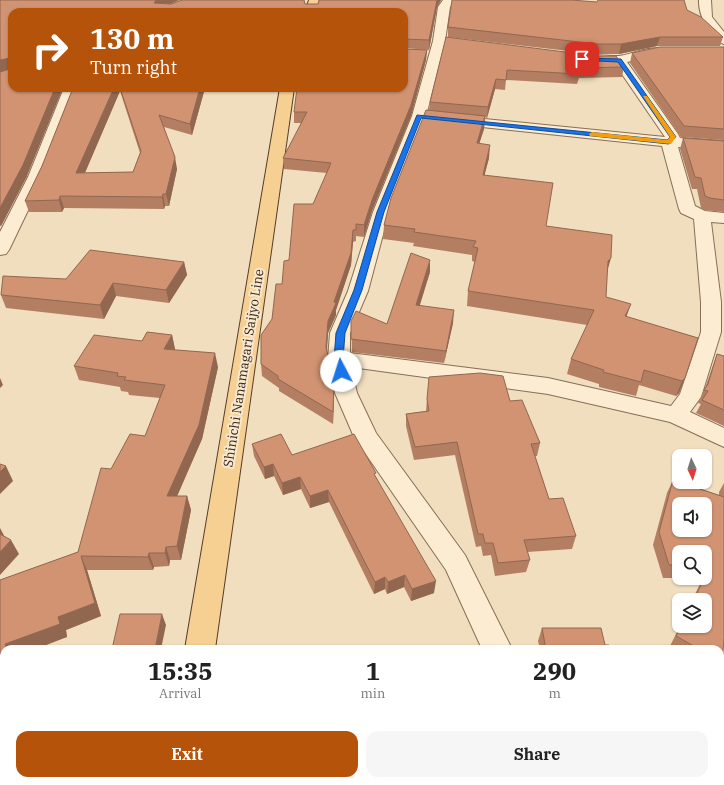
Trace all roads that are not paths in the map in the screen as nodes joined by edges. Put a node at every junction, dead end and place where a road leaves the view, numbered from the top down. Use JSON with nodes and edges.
{"nodes":[{"id":1,"x":449,"y":0,"type":"edge"},
{"id":2,"x":705,"y":0,"type":"edge"},
{"id":3,"x":300,"y":3,"type":"edge"},
{"id":4,"x":314,"y":5,"type":"edge"},
{"id":5,"x":724,"y":40,"type":"edge"},
{"id":6,"x":439,"y":41,"type":"junction"},
{"id":7,"x":453,"y":43,"type":"edge"},
{"id":8,"x":670,"y":52,"type":"edge"},
{"id":9,"x":421,"y":55,"type":"edge"},
{"id":10,"x":435,"y":56,"type":"junction"},
{"id":11,"x":575,"y":59,"type":"edge"},
{"id":12,"x":619,"y":60,"type":"junction"},
{"id":13,"x":68,"y":92,"type":"edge"},
{"id":14,"x":286,"y":92,"type":"edge"},
{"id":15,"x":432,"y":118,"type":"junction"},
{"id":16,"x":669,"y":142,"type":"junction"},
{"id":17,"x":724,"y":146,"type":"edge"},
{"id":18,"x":702,"y":216,"type":"junction"},
{"id":19,"x":724,"y":218,"type":"edge"},
{"id":20,"x":0,"y":250,"type":"edge"},
{"id":21,"x":339,"y":359,"type":"junction"},
{"id":22,"x":676,"y":415,"type":"junction"},
{"id":23,"x":724,"y":438,"type":"edge"},
{"id":24,"x":201,"y":645,"type":"edge"},
{"id":25,"x":495,"y":645,"type":"edge"}],
"edges":[{"from":1,"to":6,"type":"street"},
{"from":2,"to":5,"type":"street"},
{"from":3,"to":4,"type":"street"},
{"from":6,"to":7,"type":"street"},
{"from":6,"to":10,"type":"street"},
{"from":8,"to":12,"type":"street"},
{"from":9,"to":10,"type":"street"},
{"from":10,"to":15,"type":"street"},
{"from":11,"to":12,"type":"street"},
{"from":12,"to":16,"type":"street"},
{"from":13,"to":20,"type":"street"},
{"from":14,"to":24,"type":"main road","name":"Shinichi Nanamagari Saijyo Line"},
{"from":15,"to":16,"type":"street"},
{"from":15,"to":21,"type":"street"},
{"from":16,"to":17,"type":"street"},
{"from":16,"to":18,"type":"street"},
{"from":18,"to":19,"type":"street"},
{"from":18,"to":22,"type":"street"},
{"from":21,"to":22,"type":"street"},
{"from":21,"to":25,"type":"street"},
{"from":22,"to":23,"type":"street"}]}
